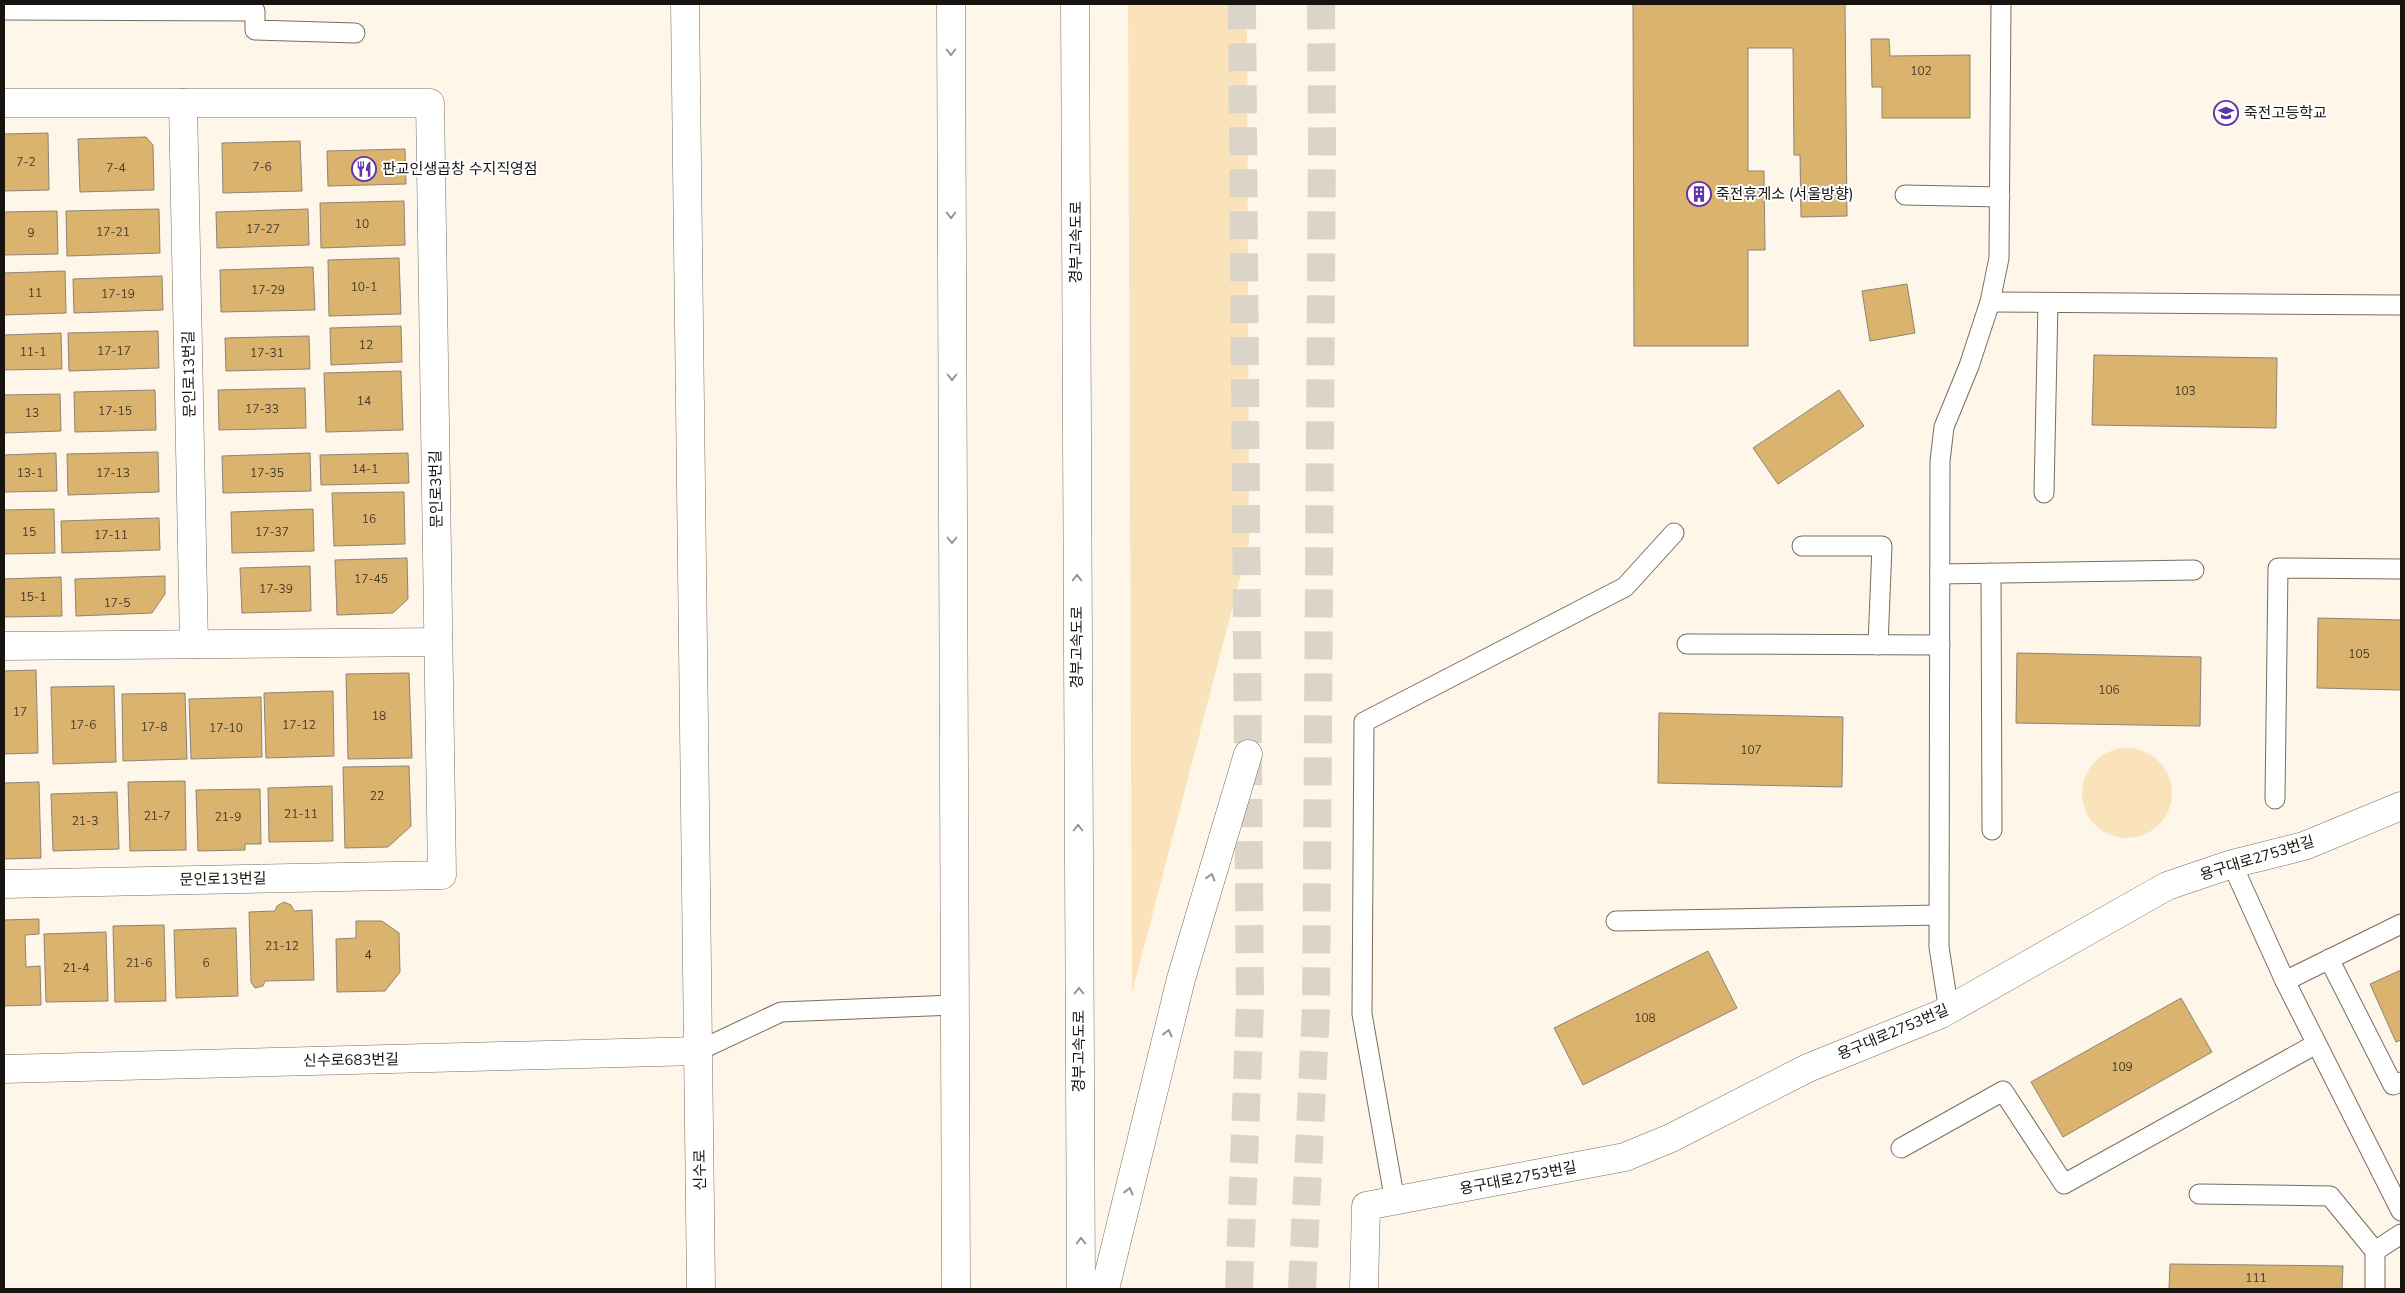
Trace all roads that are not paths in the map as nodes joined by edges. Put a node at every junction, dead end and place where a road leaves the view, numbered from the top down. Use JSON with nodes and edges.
{"nodes":[{"id":1,"x":685,"y":4,"type":"edge"},
{"id":2,"x":951,"y":4,"type":"edge"},
{"id":3,"x":1075,"y":4,"type":"edge"},
{"id":4,"x":2001,"y":4,"type":"edge"},
{"id":5,"x":34,"y":7,"type":"edge"},
{"id":6,"x":4,"y":10,"type":"edge"},
{"id":7,"x":355,"y":33,"type":"dead end"},
{"id":8,"x":183,"y":103,"type":"junction"},
{"id":9,"x":4,"y":104,"type":"edge"},
{"id":10,"x":1905,"y":195,"type":"dead end"},
{"id":11,"x":2000,"y":196,"type":"junction"},
{"id":12,"x":1990,"y":302,"type":"junction"},
{"id":13,"x":2048,"y":303,"type":"junction"},
{"id":14,"x":2401,"y":304,"type":"edge"},
{"id":15,"x":2044,"y":493,"type":"dead end"},
{"id":16,"x":1674,"y":533,"type":"dead end"},
{"id":17,"x":1802,"y":546,"type":"dead end"},
{"id":18,"x":2401,"y":568,"type":"edge"},
{"id":19,"x":2194,"y":570,"type":"dead end"},
{"id":20,"x":1991,"y":573,"type":"junction"},
{"id":21,"x":1940,"y":574,"type":"junction"},
{"id":22,"x":438,"y":642,"type":"junction"},
{"id":23,"x":194,"y":644,"type":"junction"},
{"id":24,"x":1687,"y":644,"type":"dead end"},
{"id":25,"x":1878,"y":645,"type":"junction"},
{"id":26,"x":4,"y":646,"type":"edge"},
{"id":27,"x":1940,"y":646,"type":"junction"},
{"id":28,"x":1248,"y":754,"type":"dead end"},
{"id":29,"x":2275,"y":799,"type":"dead end"},
{"id":30,"x":2401,"y":806,"type":"edge"},
{"id":31,"x":1992,"y":830,"type":"dead end"},
{"id":32,"x":2232,"y":864,"type":"junction"},
{"id":33,"x":442,"y":875,"type":"joint"},
{"id":34,"x":4,"y":884,"type":"edge"},
{"id":35,"x":1939,"y":915,"type":"junction"},
{"id":36,"x":1616,"y":921,"type":"dead end"},
{"id":37,"x":2401,"y":924,"type":"edge"},
{"id":38,"x":2329,"y":959,"type":"junction"},
{"id":39,"x":2285,"y":980,"type":"junction"},
{"id":40,"x":954,"y":1005,"type":"junction"},
{"id":41,"x":1941,"y":1014,"type":"junction"},
{"id":42,"x":2316,"y":1044,"type":"junction"},
{"id":43,"x":698,"y":1050,"type":"junction"},
{"id":44,"x":4,"y":1069,"type":"edge"},
{"id":45,"x":2401,"y":1082,"type":"edge"},
{"id":46,"x":1901,"y":1148,"type":"dead end"},
{"id":47,"x":2199,"y":1194,"type":"dead end"},
{"id":48,"x":1395,"y":1202,"type":"junction"},
{"id":49,"x":2401,"y":1210,"type":"edge"},
{"id":50,"x":2401,"y":1234,"type":"edge"},
{"id":51,"x":2375,"y":1251,"type":"junction"},
{"id":52,"x":701,"y":1289,"type":"edge"},
{"id":53,"x":956,"y":1289,"type":"edge"},
{"id":54,"x":1081,"y":1289,"type":"edge"},
{"id":55,"x":1105,"y":1289,"type":"edge"},
{"id":56,"x":1364,"y":1289,"type":"edge"},
{"id":57,"x":2375,"y":1289,"type":"edge"}],
"edges":[{"from":1,"to":43,"type":"main road","name":"신수로"},
{"from":2,"to":40,"type":"main road","one_way":true},
{"from":54,"to":3,"type":"main road","name":"경부고속도로","one_way":true},
{"from":4,"to":11,"type":"lane"},
{"from":5,"to":6,"type":"lane"},
{"from":5,"to":7,"type":"lane"},
{"from":8,"to":9,"type":"main road"},
{"from":8,"to":22,"type":"main road","name":"문인로3번길"},
{"from":8,"to":23,"type":"main road","name":"문인로13번길"},
{"from":10,"to":11,"type":"lane"},
{"from":11,"to":12,"type":"lane"},
{"from":12,"to":13,"type":"lane"},
{"from":12,"to":21,"type":"lane"},
{"from":13,"to":14,"type":"lane"},
{"from":13,"to":15,"type":"lane"},
{"from":16,"to":48,"type":"lane"},
{"from":17,"to":25,"type":"lane"},
{"from":18,"to":29,"type":"lane"},
{"from":19,"to":20,"type":"lane"},
{"from":20,"to":21,"type":"lane"},
{"from":20,"to":31,"type":"lane"},
{"from":21,"to":27,"type":"lane"},
{"from":22,"to":23,"type":"main road"},
{"from":22,"to":33,"type":"main road","name":"문인로3번길"},
{"from":23,"to":26,"type":"main road"},
{"from":24,"to":25,"type":"lane"},
{"from":25,"to":27,"type":"lane"},
{"from":27,"to":35,"type":"lane"},
{"from":55,"to":28,"type":"main road","one_way":true},
{"from":30,"to":32,"type":"main road","name":"용구대로2753번길"},
{"from":32,"to":39,"type":"lane"},
{"from":32,"to":41,"type":"main road","name":"용구대로2753번길"},
{"from":33,"to":34,"type":"main road","name":"문인로13번길"},
{"from":35,"to":36,"type":"lane"},
{"from":35,"to":41,"type":"lane"},
{"from":37,"to":38,"type":"lane"},
{"from":38,"to":39,"type":"lane"},
{"from":38,"to":45,"type":"lane"},
{"from":39,"to":42,"type":"lane"},
{"from":40,"to":43,"type":"lane"},
{"from":40,"to":53,"type":"main road"},
{"from":41,"to":48,"type":"main road","name":"용구대로2753번길"},
{"from":42,"to":46,"type":"lane"},
{"from":42,"to":49,"type":"lane"},
{"from":43,"to":44,"type":"main road","name":"신수로683번길"},
{"from":43,"to":52,"type":"main road","name":"신수로"},
{"from":47,"to":51,"type":"lane"},
{"from":48,"to":56,"type":"main road","name":"용구대로2753번길"},
{"from":50,"to":51,"type":"lane"},
{"from":51,"to":57,"type":"lane"}]}
